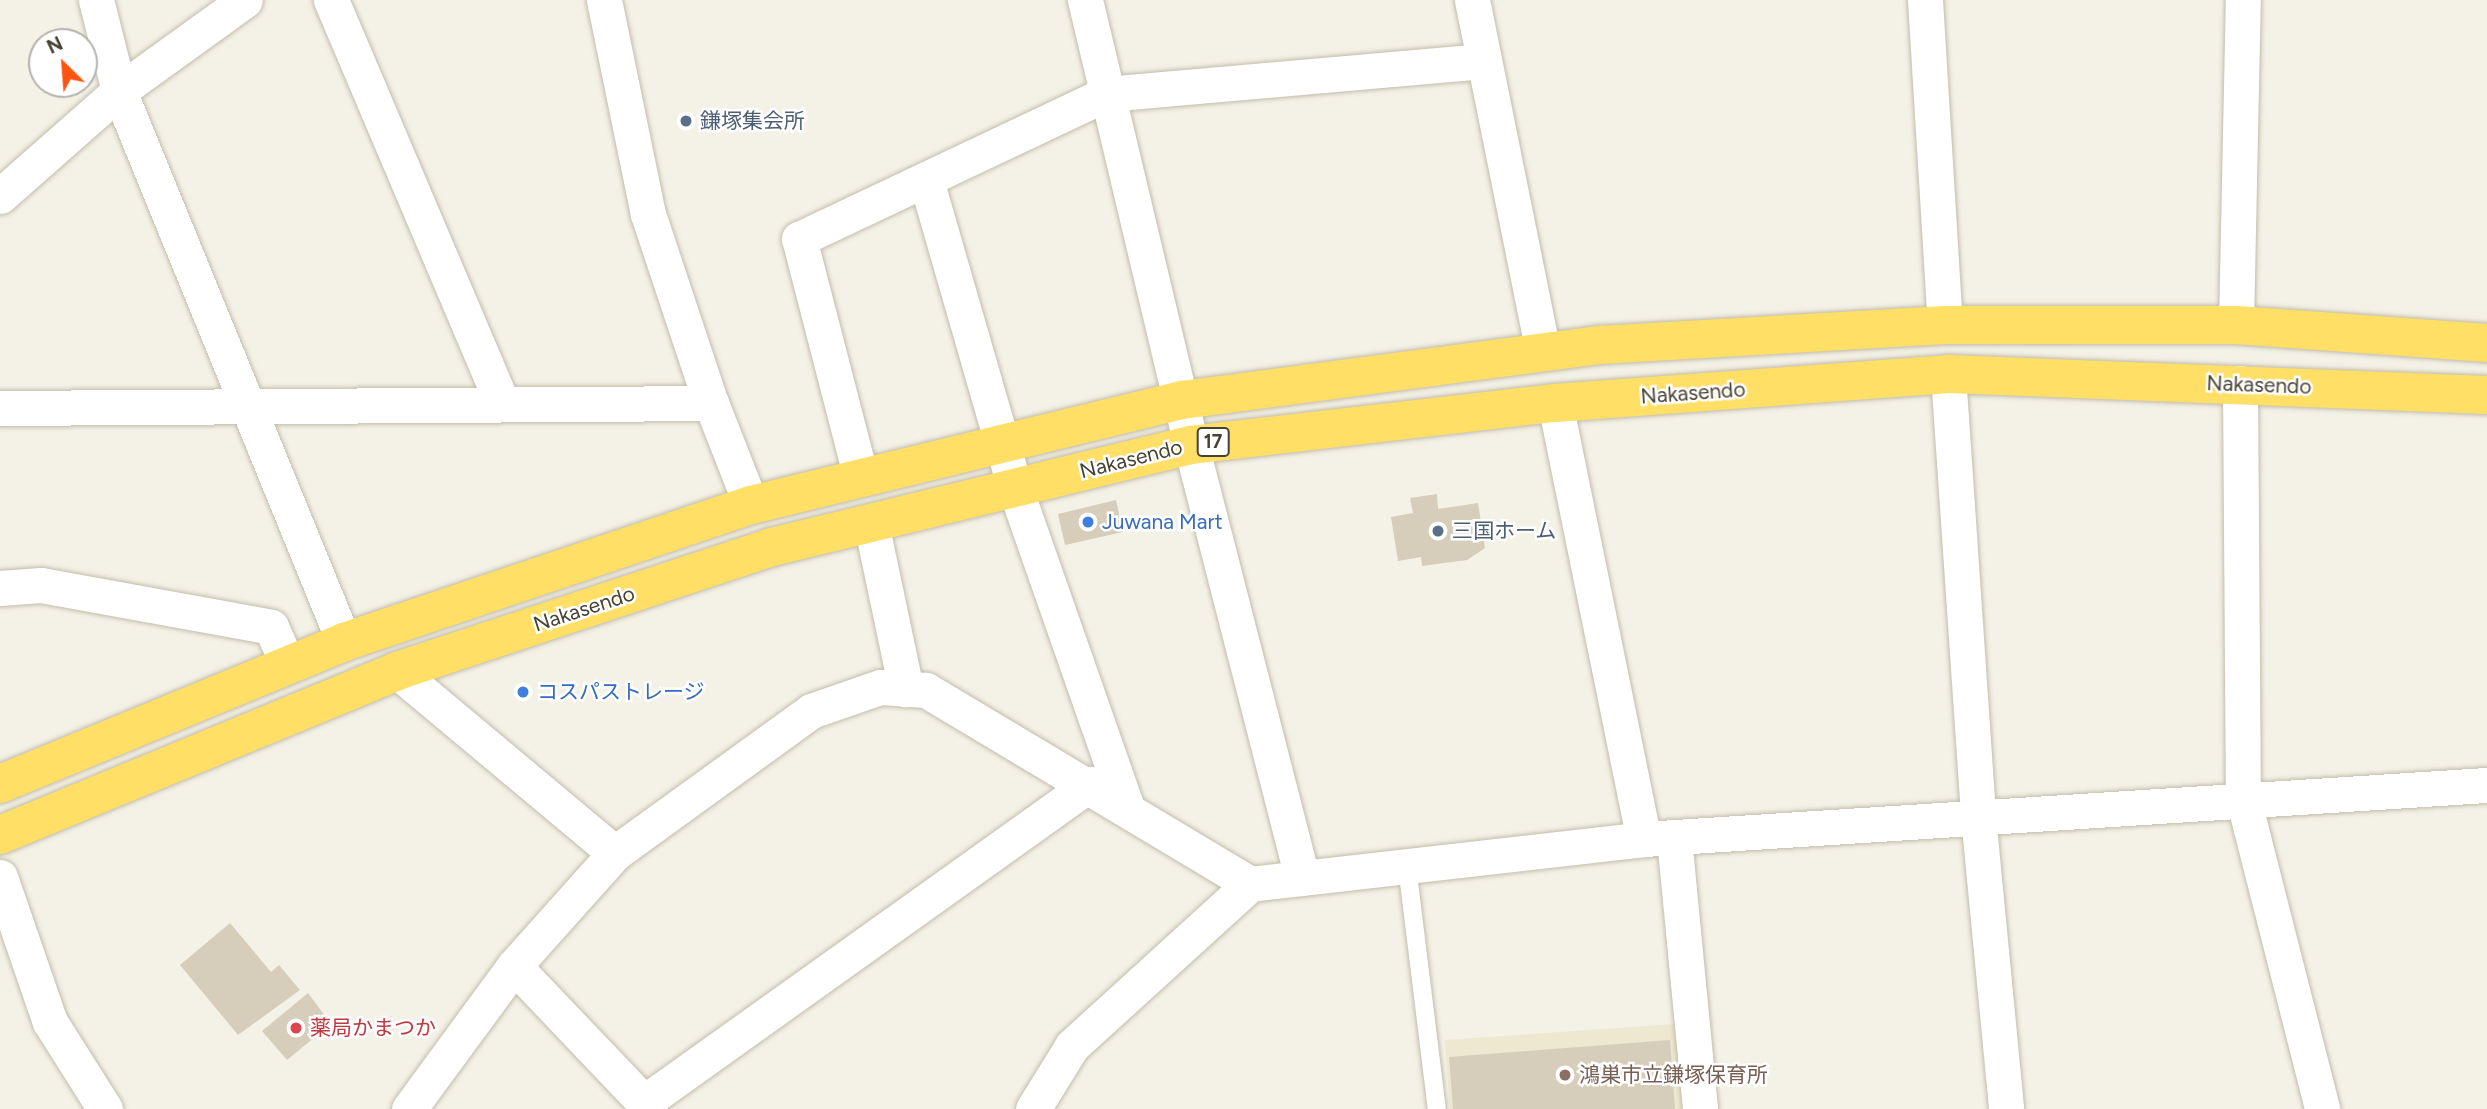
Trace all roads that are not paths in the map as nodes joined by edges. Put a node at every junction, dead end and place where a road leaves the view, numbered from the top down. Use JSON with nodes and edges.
{"nodes":[{"id":1,"x":96,"y":0,"type":"edge"},
{"id":2,"x":245,"y":0,"type":"edge"},
{"id":3,"x":331,"y":0,"type":"edge"},
{"id":4,"x":604,"y":0,"type":"edge"},
{"id":5,"x":1085,"y":0,"type":"edge"},
{"id":6,"x":1472,"y":0,"type":"edge"},
{"id":7,"x":1925,"y":0,"type":"edge"},
{"id":8,"x":2243,"y":0,"type":"edge"},
{"id":9,"x":1484,"y":61,"type":"junction"},
{"id":10,"x":119,"y":90,"type":"junction"},
{"id":11,"x":1106,"y":94,"type":"junction"},
{"id":12,"x":926,"y":180,"type":"junction"},
{"id":13,"x":0,"y":196,"type":"edge"},
{"id":14,"x":1945,"y":325,"type":"junction"},
{"id":15,"x":2236,"y":326,"type":"junction"},
{"id":16,"x":2487,"y":343,"type":"edge"},
{"id":17,"x":1543,"y":352,"type":"junction"},
{"id":18,"x":1948,"y":374,"type":"junction"},
{"id":19,"x":2240,"y":383,"type":"junction"},
{"id":20,"x":2487,"y":394,"type":"edge"},
{"id":21,"x":1182,"y":400,"type":"junction"},
{"id":22,"x":1555,"y":402,"type":"junction"},
{"id":23,"x":502,"y":403,"type":"junction"},
{"id":24,"x":711,"y":403,"type":"junction"},
{"id":25,"x":249,"y":407,"type":"junction"},
{"id":26,"x":0,"y":408,"type":"edge"},
{"id":27,"x":1002,"y":444,"type":"junction"},
{"id":28,"x":1191,"y":445,"type":"junction"},
{"id":29,"x":861,"y":478,"type":"junction"},
{"id":30,"x":1015,"y":488,"type":"junction"},
{"id":31,"x":751,"y":505,"type":"junction"},
{"id":32,"x":872,"y":523,"type":"junction"},
{"id":33,"x":0,"y":588,"type":"edge"},
{"id":34,"x":344,"y":642,"type":"junction"},
{"id":35,"x":288,"y":665,"type":"junction"},
{"id":36,"x":397,"y":671,"type":"junction"},
{"id":37,"x":906,"y":689,"type":"junction"},
{"id":38,"x":1090,"y":784,"type":"junction"},
{"id":39,"x":0,"y":785,"type":"edge"},
{"id":40,"x":2487,"y":785,"type":"edge"},
{"id":41,"x":2244,"y":798,"type":"junction"},
{"id":42,"x":1127,"y":807,"type":"junction"},
{"id":43,"x":1978,"y":816,"type":"junction"},
{"id":44,"x":0,"y":835,"type":"edge"},
{"id":45,"x":1659,"y":839,"type":"junction"},
{"id":46,"x":615,"y":853,"type":"junction"},
{"id":47,"x":1407,"y":866,"type":"junction"},
{"id":48,"x":0,"y":877,"type":"edge"},
{"id":49,"x":1302,"y":878,"type":"junction"},
{"id":50,"x":1250,"y":884,"type":"junction"},
{"id":51,"x":514,"y":966,"type":"junction"},
{"id":52,"x":648,"y":1105,"type":"edge"},
{"id":53,"x":105,"y":1109,"type":"edge"},
{"id":54,"x":409,"y":1109,"type":"edge"},
{"id":55,"x":1033,"y":1109,"type":"edge"},
{"id":56,"x":1437,"y":1109,"type":"edge"},
{"id":57,"x":1700,"y":1109,"type":"edge"},
{"id":58,"x":2006,"y":1109,"type":"edge"},
{"id":59,"x":2322,"y":1109,"type":"edge"}],
"edges":[{"from":1,"to":10,"type":"street"},
{"from":2,"to":10,"type":"street"},
{"from":3,"to":23,"type":"street"},
{"from":4,"to":24,"type":"street"},
{"from":5,"to":11,"type":"street"},
{"from":6,"to":9,"type":"street"},
{"from":7,"to":14,"type":"street"},
{"from":8,"to":15,"type":"street"},
{"from":9,"to":11,"type":"street"},
{"from":9,"to":17,"type":"street"},
{"from":10,"to":13,"type":"street"},
{"from":10,"to":25,"type":"street"},
{"from":11,"to":12,"type":"street"},
{"from":11,"to":21,"type":"street"},
{"from":12,"to":27,"type":"street"},
{"from":12,"to":29,"type":"street"},
{"from":14,"to":15,"type":"highway","number":"17"},
{"from":14,"to":17,"type":"highway","number":"17"},
{"from":15,"to":16,"type":"highway","number":"17"},
{"from":17,"to":21,"type":"highway","number":"17"},
{"from":18,"to":19,"type":"highway","name":"Nakasendo","number":"17"},
{"from":18,"to":22,"type":"highway","name":"Nakasendo","number":"17"},
{"from":18,"to":43,"type":"street"},
{"from":19,"to":20,"type":"highway","name":"Nakasendo","number":"17"},
{"from":19,"to":41,"type":"street"},
{"from":21,"to":27,"type":"highway","number":"17"},
{"from":21,"to":28,"type":"street"},
{"from":22,"to":28,"type":"highway","name":"Nakasendo","number":"17"},
{"from":22,"to":45,"type":"street"},
{"from":23,"to":24,"type":"street"},
{"from":23,"to":25,"type":"street"},
{"from":24,"to":31,"type":"street"},
{"from":25,"to":26,"type":"street"},
{"from":25,"to":34,"type":"street"},
{"from":27,"to":29,"type":"highway","number":"17"},
{"from":27,"to":30,"type":"street"},
{"from":28,"to":30,"type":"highway","name":"Nakasendo","number":"17"},
{"from":28,"to":49,"type":"street"},
{"from":29,"to":31,"type":"highway","number":"17"},
{"from":30,"to":32,"type":"highway","name":"Nakasendo","number":"17"},
{"from":30,"to":42,"type":"street"},
{"from":31,"to":34,"type":"highway","number":"17"},
{"from":32,"to":36,"type":"highway","name":"Nakasendo","number":"17"},
{"from":32,"to":37,"type":"street"},
{"from":33,"to":35,"type":"street"},
{"from":34,"to":35,"type":"highway","number":"17"},
{"from":35,"to":39,"type":"highway","number":"17"},
{"from":36,"to":44,"type":"highway","name":"Nakasendo","number":"17"},
{"from":36,"to":46,"type":"street"},
{"from":37,"to":38,"type":"street"},
{"from":37,"to":46,"type":"street"},
{"from":38,"to":42,"type":"street"},
{"from":38,"to":52,"type":"street"},
{"from":40,"to":41,"type":"street"},
{"from":41,"to":43,"type":"street"},
{"from":41,"to":59,"type":"street"},
{"from":42,"to":50,"type":"street"},
{"from":43,"to":45,"type":"street"},
{"from":43,"to":58,"type":"street"},
{"from":45,"to":47,"type":"street"},
{"from":45,"to":57,"type":"street"},
{"from":46,"to":51,"type":"street"},
{"from":47,"to":49,"type":"street"},
{"from":47,"to":56,"type":"lane"},
{"from":48,"to":53,"type":"street"},
{"from":49,"to":50,"type":"street"},
{"from":50,"to":55,"type":"street"},
{"from":51,"to":52,"type":"street"},
{"from":51,"to":54,"type":"street"}]}
